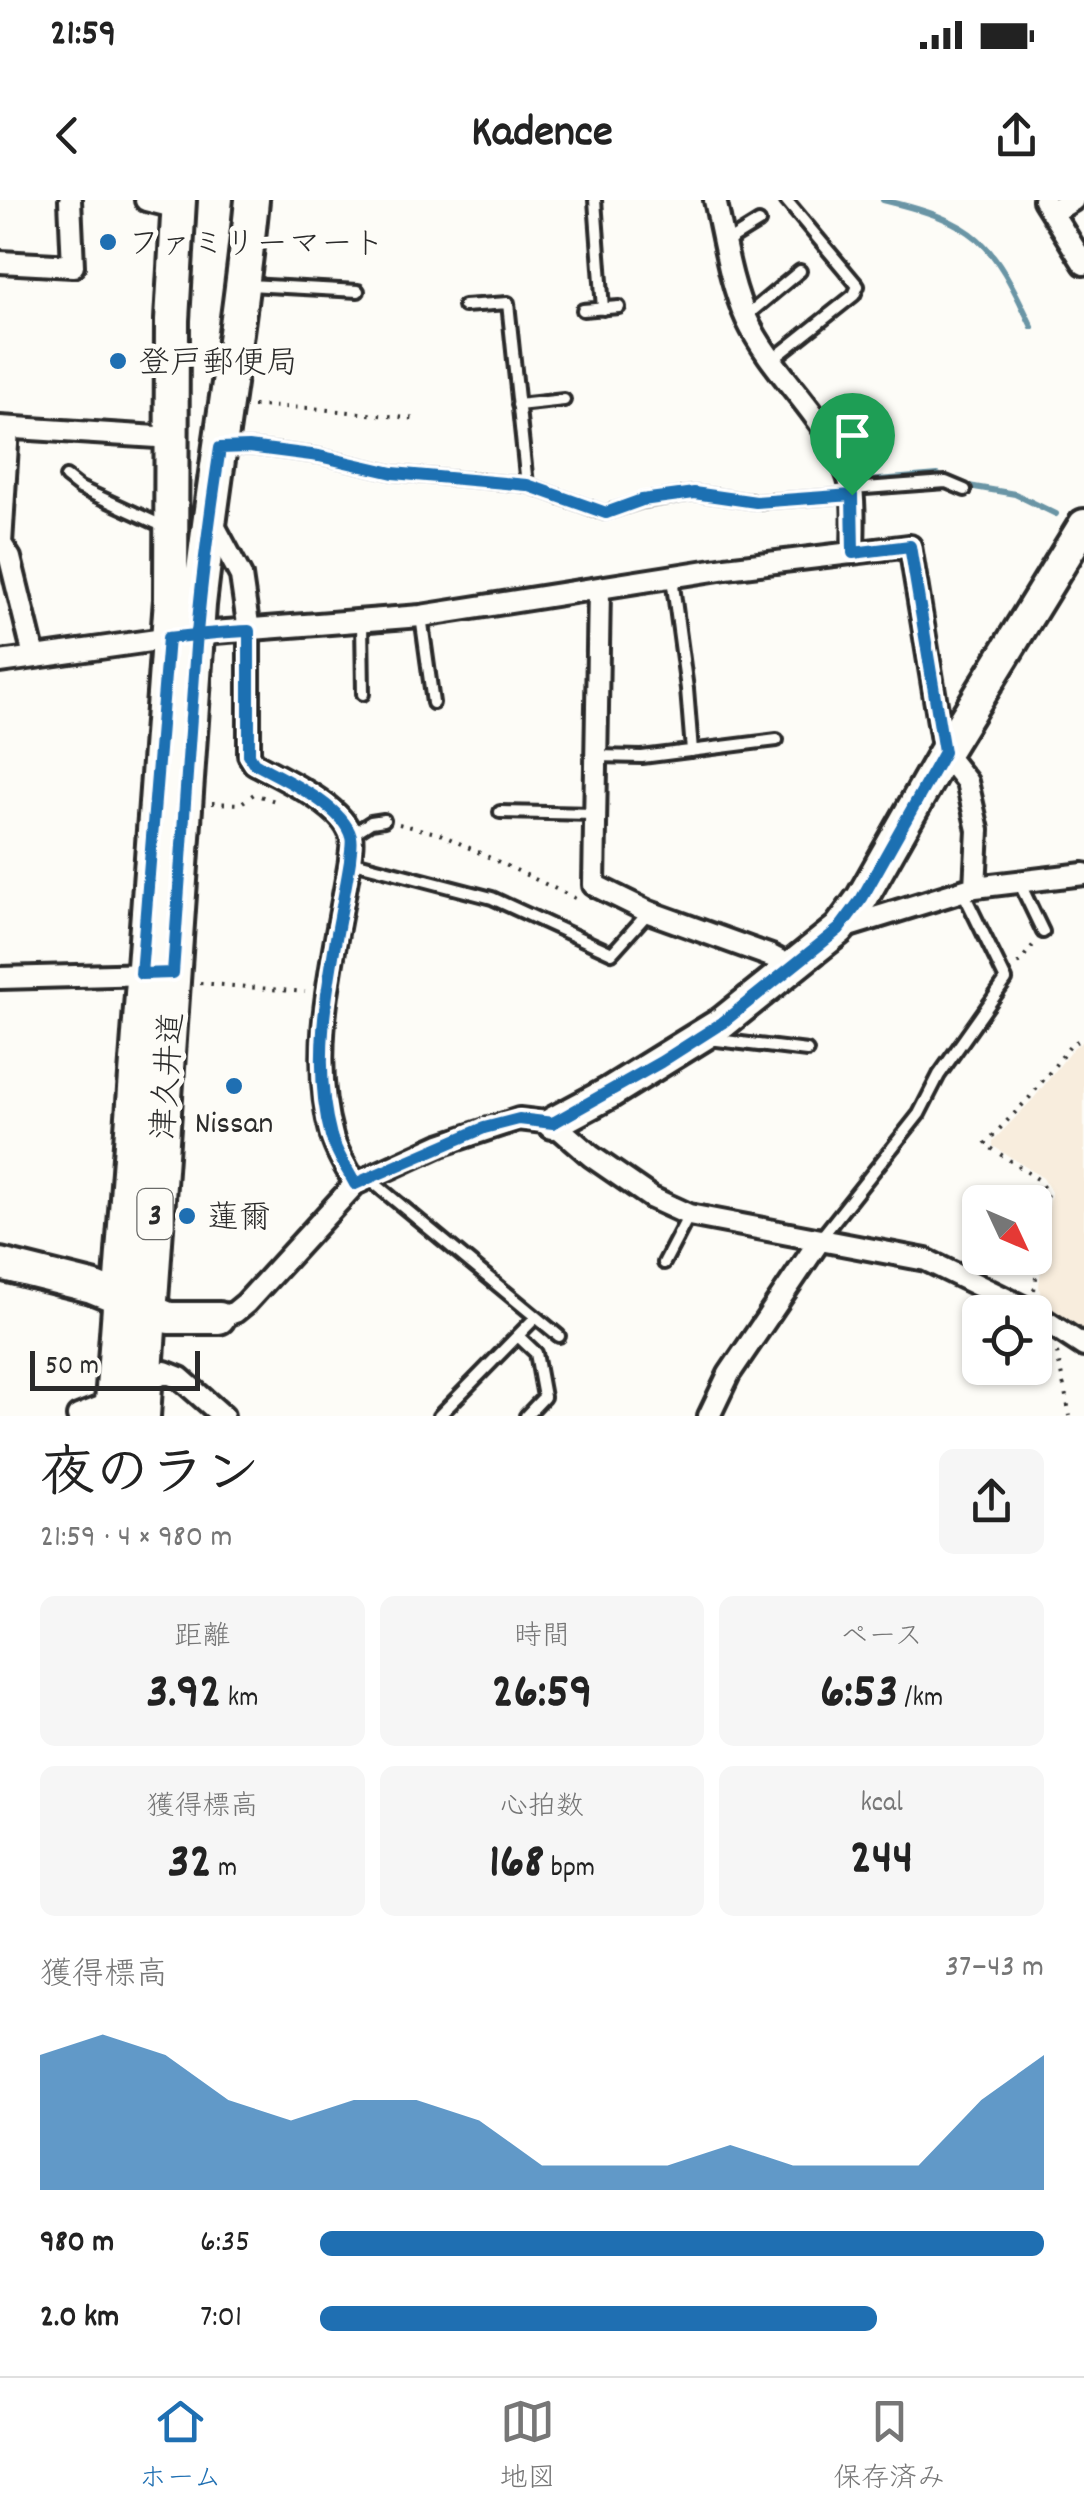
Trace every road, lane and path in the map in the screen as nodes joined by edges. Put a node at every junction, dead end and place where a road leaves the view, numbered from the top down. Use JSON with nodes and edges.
{"nodes":[{"id":1,"x":70,"y":200,"type":"edge"},
{"id":2,"x":146,"y":200,"type":"edge"},
{"id":3,"x":252,"y":200,"type":"edge"},
{"id":4,"x":595,"y":200,"type":"edge"},
{"id":5,"x":715,"y":200,"type":"edge"},
{"id":6,"x":786,"y":200,"type":"edge"},
{"id":7,"x":1073,"y":200,"type":"edge"},
{"id":8,"x":178,"y":204,"type":"edge"},
{"id":9,"x":1048,"y":206,"type":"edge"},
{"id":10,"x":759,"y":222,"type":"dead end"},
{"id":11,"x":725,"y":243,"type":"junction"},
{"id":12,"x":0,"y":262,"type":"edge"},
{"id":13,"x":1084,"y":264,"type":"edge"},
{"id":14,"x":800,"y":271,"type":"dead end"},
{"id":15,"x":244,"y":284,"type":"junction"},
{"id":16,"x":358,"y":292,"type":"dead end"},
{"id":17,"x":464,"y":306,"type":"dead end"},
{"id":18,"x":619,"y":307,"type":"dead end"},
{"id":19,"x":604,"y":308,"type":"junction"},
{"id":20,"x":583,"y":310,"type":"dead end"},
{"id":21,"x":745,"y":317,"type":"junction"},
{"id":22,"x":772,"y":360,"type":"junction"},
{"id":23,"x":564,"y":400,"type":"dead end"},
{"id":24,"x":518,"y":405,"type":"junction"},
{"id":25,"x":252,"y":406,"type":"dead end"},
{"id":26,"x":418,"y":419,"type":"dead end"},
{"id":27,"x":4,"y":427,"type":"edge"},
{"id":28,"x":173,"y":438,"type":"junction"},
{"id":29,"x":220,"y":448,"type":"junction"},
{"id":30,"x":66,"y":477,"type":"dead end"},
{"id":31,"x":527,"y":485,"type":"junction"},
{"id":32,"x":965,"y":490,"type":"dead end"},
{"id":33,"x":852,"y":492,"type":"junction"},
{"id":34,"x":209,"y":514,"type":"junction"},
{"id":35,"x":1084,"y":524,"type":"edge"},
{"id":36,"x":173,"y":530,"type":"junction"},
{"id":37,"x":0,"y":544,"type":"edge"},
{"id":38,"x":853,"y":553,"type":"junction"},
{"id":39,"x":672,"y":578,"type":"junction"},
{"id":40,"x":600,"y":589,"type":"junction"},
{"id":41,"x":421,"y":616,"type":"junction"},
{"id":42,"x":362,"y":620,"type":"junction"},
{"id":43,"x":249,"y":631,"type":"junction"},
{"id":44,"x":182,"y":636,"type":"junction"},
{"id":45,"x":34,"y":656,"type":"junction"},
{"id":46,"x":0,"y":662,"type":"edge"},
{"id":47,"x":363,"y":694,"type":"dead end"},
{"id":48,"x":433,"y":703,"type":"dead end"},
{"id":49,"x":777,"y":740,"type":"dead end"},
{"id":50,"x":692,"y":751,"type":"junction"},
{"id":51,"x":944,"y":752,"type":"junction"},
{"id":52,"x":596,"y":756,"type":"junction"},
{"id":53,"x":202,"y":803,"type":"dead end"},
{"id":54,"x":286,"y":805,"type":"dead end"},
{"id":55,"x":500,"y":812,"type":"dead end"},
{"id":56,"x":595,"y":814,"type":"junction"},
{"id":57,"x":384,"y":820,"type":"joint"},
{"id":58,"x":351,"y":835,"type":"junction"},
{"id":59,"x":350,"y":861,"type":"junction"},
{"id":60,"x":1084,"y":874,"type":"edge"},
{"id":61,"x":1019,"y":882,"type":"junction"},
{"id":62,"x":594,"y":885,"type":"junction"},
{"id":63,"x":969,"y":888,"type":"junction"},
{"id":64,"x":649,"y":912,"type":"junction"},
{"id":65,"x":839,"y":929,"type":"junction"},
{"id":66,"x":1043,"y":932,"type":"joint"},
{"id":67,"x":792,"y":968,"type":"junction"},
{"id":68,"x":168,"y":976,"type":"junction"},
{"id":69,"x":0,"y":978,"type":"edge"},
{"id":70,"x":1006,"y":980,"type":"junction"},
{"id":71,"x":311,"y":993,"type":"dead end"},
{"id":72,"x":1084,"y":1037,"type":"edge"},
{"id":73,"x":698,"y":1038,"type":"junction"},
{"id":74,"x":807,"y":1051,"type":"dead end"},
{"id":75,"x":553,"y":1123,"type":"junction"},
{"id":76,"x":361,"y":1181,"type":"junction"},
{"id":77,"x":689,"y":1215,"type":"junction"},
{"id":78,"x":820,"y":1240,"type":"junction"},
{"id":79,"x":0,"y":1264,"type":"edge"},
{"id":80,"x":664,"y":1264,"type":"dead end"},
{"id":81,"x":1005,"y":1295,"type":"edge"},
{"id":82,"x":1035,"y":1295,"type":"edge"},
{"id":83,"x":118,"y":1296,"type":"junction"},
{"id":84,"x":149,"y":1312,"type":"junction"},
{"id":85,"x":536,"y":1317,"type":"junction"},
{"id":86,"x":219,"y":1318,"type":"joint"},
{"id":87,"x":1052,"y":1322,"type":"edge"},
{"id":88,"x":518,"y":1336,"type":"junction"},
{"id":89,"x":559,"y":1336,"type":"dead end"},
{"id":90,"x":1084,"y":1346,"type":"edge"},
{"id":91,"x":1057,"y":1350,"type":"dead end"},
{"id":92,"x":144,"y":1400,"type":"edge"},
{"id":93,"x":111,"y":1409,"type":"edge"},
{"id":94,"x":78,"y":1416,"type":"edge"},
{"id":95,"x":223,"y":1416,"type":"edge"},
{"id":96,"x":439,"y":1416,"type":"edge"},
{"id":97,"x":526,"y":1416,"type":"edge"},
{"id":98,"x":709,"y":1416,"type":"edge"},
{"id":99,"x":1070,"y":1416,"type":"edge"}],
"edges":[{"from":1,"to":12,"type":"street"},
{"from":2,"to":8,"type":"street"},
{"from":3,"to":15,"type":"main road","name":"津久井道","number":"3"},
{"from":4,"to":19,"type":"lane"},
{"from":5,"to":11,"type":"street"},
{"from":6,"to":22,"type":"lane"},
{"from":7,"to":9,"type":"street"},
{"from":8,"to":28,"type":"main road","name":"津久井道","number":"3"},
{"from":9,"to":13,"type":"street"},
{"from":10,"to":11,"type":"lane"},
{"from":11,"to":21,"type":"street"},
{"from":14,"to":21,"type":"lane"},
{"from":15,"to":16,"type":"lane"},
{"from":15,"to":29,"type":"main road","name":"津久井道","number":"3"},
{"from":17,"to":24,"type":"lane"},
{"from":18,"to":19,"type":"lane"},
{"from":19,"to":20,"type":"lane"},
{"from":21,"to":22,"type":"street"},
{"from":22,"to":33,"type":"street"},
{"from":23,"to":24,"type":"lane"},
{"from":24,"to":31,"type":"lane"},
{"from":25,"to":26,"type":"path"},
{"from":27,"to":28,"type":"street"},
{"from":27,"to":37,"type":"street"},
{"from":28,"to":36,"type":"main road","name":"津久井道","number":"3"},
{"from":29,"to":31,"type":"lane"},
{"from":29,"to":34,"type":"main road","name":"津久井道","number":"3"},
{"from":30,"to":36,"type":"lane"},
{"from":31,"to":33,"type":"lane"},
{"from":32,"to":33,"type":"lane"},
{"from":33,"to":38,"type":"street"},
{"from":34,"to":43,"type":"street"},
{"from":34,"to":44,"type":"main road","name":"津久井道","number":"3"},
{"from":35,"to":51,"type":"street"},
{"from":36,"to":44,"type":"main road","name":"津久井道","number":"3"},
{"from":37,"to":45,"type":"street"},
{"from":38,"to":39,"type":"street"},
{"from":38,"to":51,"type":"street"},
{"from":39,"to":40,"type":"street"},
{"from":39,"to":50,"type":"lane"},
{"from":40,"to":41,"type":"street"},
{"from":40,"to":52,"type":"street"},
{"from":41,"to":42,"type":"street"},
{"from":41,"to":48,"type":"lane"},
{"from":42,"to":43,"type":"street"},
{"from":42,"to":47,"type":"lane"},
{"from":43,"to":44,"type":"street"},
{"from":43,"to":58,"type":"street"},
{"from":44,"to":45,"type":"street"},
{"from":44,"to":68,"type":"main road","name":"津久井道","number":"3"},
{"from":45,"to":46,"type":"street"},
{"from":49,"to":50,"type":"lane"},
{"from":50,"to":52,"type":"lane"},
{"from":51,"to":63,"type":"street"},
{"from":51,"to":65,"type":"street"},
{"from":52,"to":56,"type":"street"},
{"from":53,"to":54,"type":"path"},
{"from":55,"to":56,"type":"lane"},
{"from":56,"to":62,"type":"street"},
{"from":57,"to":58,"type":"lane"},
{"from":57,"to":62,"type":"path"},
{"from":58,"to":59,"type":"street"},
{"from":59,"to":64,"type":"lane"},
{"from":59,"to":76,"type":"street"},
{"from":60,"to":61,"type":"street"},
{"from":61,"to":63,"type":"street"},
{"from":61,"to":66,"type":"lane"},
{"from":62,"to":64,"type":"street"},
{"from":63,"to":65,"type":"street"},
{"from":63,"to":70,"type":"lane"},
{"from":64,"to":67,"type":"street"},
{"from":65,"to":67,"type":"street"},
{"from":66,"to":70,"type":"path"},
{"from":67,"to":73,"type":"street"},
{"from":68,"to":69,"type":"street"},
{"from":68,"to":71,"type":"path"},
{"from":68,"to":83,"type":"main road","name":"津久井道","number":"3"},
{"from":68,"to":84,"type":"main road","name":"津久井道","number":"3"},
{"from":70,"to":78,"type":"lane"},
{"from":72,"to":82,"type":"path"},
{"from":73,"to":74,"type":"lane"},
{"from":73,"to":75,"type":"street"},
{"from":75,"to":76,"type":"street"},
{"from":75,"to":77,"type":"street"},
{"from":76,"to":85,"type":"lane"},
{"from":76,"to":86,"type":"street"},
{"from":77,"to":78,"type":"street"},
{"from":77,"to":80,"type":"lane"},
{"from":78,"to":81,"type":"street"},
{"from":78,"to":98,"type":"street"},
{"from":79,"to":83,"type":"street"},
{"from":83,"to":84,"type":"street"},
{"from":83,"to":93,"type":"main road","name":"津久井道","number":"3"},
{"from":84,"to":86,"type":"street"},
{"from":84,"to":92,"type":"main road","name":"津久井道","number":"3"},
{"from":85,"to":88,"type":"lane"},
{"from":85,"to":89,"type":"lane"},
{"from":87,"to":90,"type":"street"},
{"from":88,"to":96,"type":"lane"},
{"from":88,"to":97,"type":"lane"},
{"from":91,"to":99,"type":"path"},
{"from":92,"to":95,"type":"street"},
{"from":93,"to":94,"type":"street"}]}
